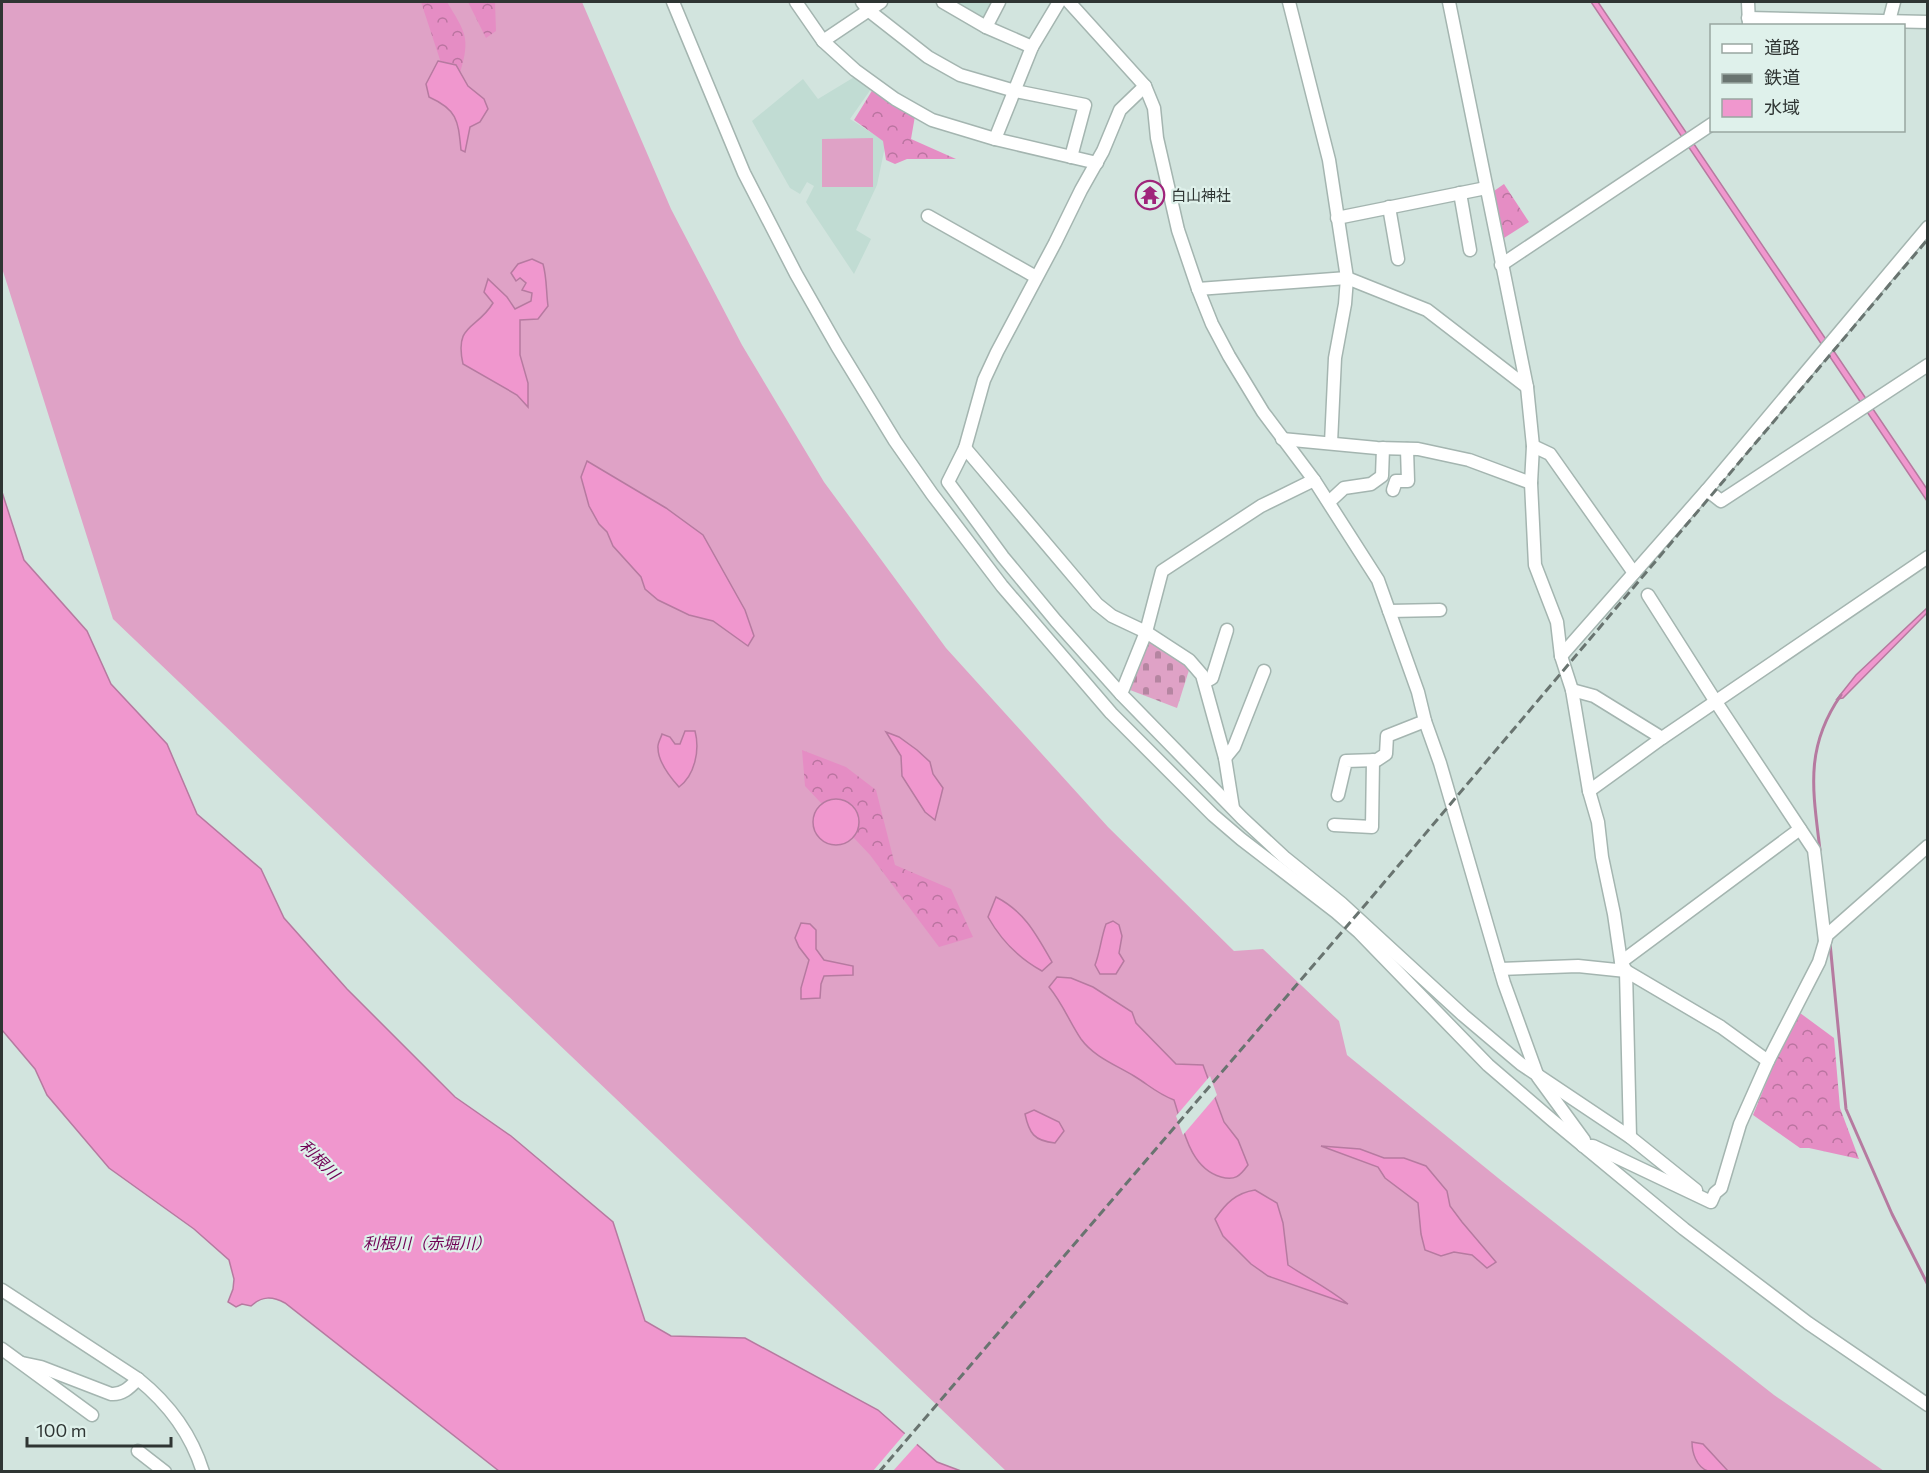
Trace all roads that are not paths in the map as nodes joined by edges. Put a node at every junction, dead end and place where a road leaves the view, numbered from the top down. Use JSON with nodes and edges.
{"nodes":[{"id":1,"x":673,"y":2,"type":"edge"},
{"id":2,"x":796,"y":2,"type":"edge"},
{"id":3,"x":881,"y":2,"type":"edge"},
{"id":4,"x":943,"y":2,"type":"edge"},
{"id":5,"x":999,"y":2,"type":"edge"},
{"id":6,"x":1059,"y":2,"type":"edge"},
{"id":7,"x":1069,"y":2,"type":"edge"},
{"id":8,"x":1289,"y":2,"type":"edge"},
{"id":9,"x":1449,"y":2,"type":"edge"},
{"id":10,"x":1748,"y":2,"type":"edge"},
{"id":11,"x":1894,"y":2,"type":"edge"},
{"id":12,"x":865,"y":6,"type":"edge"},
{"id":13,"x":1889,"y":21,"type":"junction"},
{"id":14,"x":1748,"y":22,"type":"edge"},
{"id":15,"x":1928,"y":22,"type":"edge"},
{"id":16,"x":986,"y":27,"type":"junction"},
{"id":17,"x":823,"y":41,"type":"junction"},
{"id":18,"x":1032,"y":47,"type":"junction"},
{"id":19,"x":1145,"y":86,"type":"junction"},
{"id":20,"x":1015,"y":91,"type":"junction"},
{"id":21,"x":1710,"y":125,"type":"edge"},
{"id":22,"x":995,"y":139,"type":"junction"},
{"id":23,"x":1071,"y":157,"type":"junction"},
{"id":24,"x":1096,"y":163,"type":"junction"},
{"id":25,"x":1486,"y":188,"type":"junction"},
{"id":26,"x":1460,"y":193,"type":"junction"},
{"id":27,"x":1389,"y":207,"type":"junction"},
{"id":28,"x":928,"y":216,"type":"dead end"},
{"id":29,"x":1337,"y":218,"type":"junction"},
{"id":30,"x":1928,"y":227,"type":"edge"},
{"id":31,"x":1470,"y":250,"type":"dead end"},
{"id":32,"x":1398,"y":259,"type":"dead end"},
{"id":33,"x":1501,"y":265,"type":"junction"},
{"id":34,"x":1036,"y":277,"type":"junction"},
{"id":35,"x":1347,"y":278,"type":"junction"},
{"id":36,"x":1198,"y":289,"type":"junction"},
{"id":37,"x":1928,"y":365,"type":"edge"},
{"id":38,"x":1527,"y":387,"type":"junction"},
{"id":39,"x":1282,"y":439,"type":"junction"},
{"id":40,"x":1331,"y":442,"type":"junction"},
{"id":41,"x":1533,"y":446,"type":"junction"},
{"id":42,"x":965,"y":448,"type":"junction"},
{"id":43,"x":1383,"y":448,"type":"junction"},
{"id":44,"x":1407,"y":449,"type":"junction"},
{"id":45,"x":1314,"y":480,"type":"junction"},
{"id":46,"x":1532,"y":483,"type":"junction"},
{"id":47,"x":1393,"y":490,"type":"dead end"},
{"id":48,"x":1707,"y":490,"type":"junction"},
{"id":49,"x":1329,"y":502,"type":"junction"},
{"id":50,"x":1928,"y":557,"type":"edge"},
{"id":51,"x":1634,"y":573,"type":"junction"},
{"id":52,"x":1648,"y":595,"type":"dead end"},
{"id":53,"x":1440,"y":610,"type":"dead end"},
{"id":54,"x":1389,"y":611,"type":"junction"},
{"id":55,"x":1227,"y":630,"type":"dead end"},
{"id":56,"x":1146,"y":632,"type":"junction"},
{"id":57,"x":1561,"y":656,"type":"junction"},
{"id":58,"x":1264,"y":671,"type":"dead end"},
{"id":59,"x":1205,"y":682,"type":"junction"},
{"id":60,"x":1572,"y":690,"type":"junction"},
{"id":61,"x":1121,"y":694,"type":"junction"},
{"id":62,"x":1716,"y":702,"type":"junction"},
{"id":63,"x":1425,"y":722,"type":"junction"},
{"id":64,"x":1662,"y":738,"type":"junction"},
{"id":65,"x":1226,"y":758,"type":"junction"},
{"id":66,"x":1373,"y":760,"type":"junction"},
{"id":67,"x":1589,"y":791,"type":"junction"},
{"id":68,"x":1338,"y":795,"type":"dead end"},
{"id":69,"x":1233,"y":808,"type":"junction"},
{"id":70,"x":1334,"y":825,"type":"dead end"},
{"id":71,"x":1800,"y":829,"type":"junction"},
{"id":72,"x":1928,"y":846,"type":"edge"},
{"id":73,"x":1828,"y":936,"type":"junction"},
{"id":74,"x":1624,"y":966,"type":"junction"},
{"id":75,"x":1500,"y":969,"type":"junction"},
{"id":76,"x":1768,"y":1061,"type":"junction"},
{"id":77,"x":1538,"y":1077,"type":"junction"},
{"id":78,"x":1630,"y":1137,"type":"junction"},
{"id":79,"x":1583,"y":1146,"type":"junction"},
{"id":80,"x":1711,"y":1202,"type":"junction"},
{"id":81,"x":2,"y":1290,"type":"edge"},
{"id":82,"x":2,"y":1349,"type":"edge"},
{"id":83,"x":22,"y":1363,"type":"junction"},
{"id":84,"x":138,"y":1378,"type":"junction"},
{"id":85,"x":1928,"y":1406,"type":"edge"},
{"id":86,"x":92,"y":1416,"type":"dead end"},
{"id":87,"x":138,"y":1451,"type":"dead end"},
{"id":88,"x":165,"y":1472,"type":"edge"},
{"id":89,"x":203,"y":1472,"type":"edge"}],
"edges":[{"from":1,"to":79,"type":"street"},
{"from":2,"to":17,"type":"street"},
{"from":3,"to":12,"type":"street"},
{"from":4,"to":16,"type":"street"},
{"from":5,"to":16,"type":"street"},
{"from":6,"to":18,"type":"street"},
{"from":7,"to":19,"type":"street"},
{"from":8,"to":29,"type":"street"},
{"from":9,"to":25,"type":"street"},
{"from":10,"to":14,"type":"street"},
{"from":11,"to":13,"type":"street"},
{"from":12,"to":17,"type":"street"},
{"from":12,"to":20,"type":"street"},
{"from":13,"to":14,"type":"street"},
{"from":13,"to":15,"type":"street"},
{"from":16,"to":18,"type":"street"},
{"from":17,"to":22,"type":"street"},
{"from":18,"to":20,"type":"street"},
{"from":19,"to":24,"type":"street"},
{"from":19,"to":36,"type":"street"},
{"from":20,"to":22,"type":"street"},
{"from":20,"to":23,"type":"street"},
{"from":21,"to":33,"type":"street"},
{"from":22,"to":23,"type":"street"},
{"from":23,"to":24,"type":"street"},
{"from":24,"to":34,"type":"street"},
{"from":25,"to":26,"type":"street"},
{"from":25,"to":33,"type":"street"},
{"from":26,"to":27,"type":"street"},
{"from":26,"to":31,"type":"street"},
{"from":27,"to":29,"type":"street"},
{"from":27,"to":32,"type":"street"},
{"from":28,"to":34,"type":"street"},
{"from":29,"to":35,"type":"street"},
{"from":30,"to":48,"type":"street"},
{"from":33,"to":38,"type":"street"},
{"from":34,"to":42,"type":"street"},
{"from":35,"to":36,"type":"street"},
{"from":35,"to":38,"type":"street"},
{"from":35,"to":40,"type":"street"},
{"from":36,"to":39,"type":"street"},
{"from":37,"to":48,"type":"street"},
{"from":38,"to":41,"type":"street"},
{"from":39,"to":40,"type":"street"},
{"from":39,"to":45,"type":"street"},
{"from":40,"to":43,"type":"street"},
{"from":41,"to":46,"type":"street"},
{"from":41,"to":51,"type":"street"},
{"from":42,"to":56,"type":"street"},
{"from":42,"to":61,"type":"street"},
{"from":43,"to":44,"type":"street"},
{"from":43,"to":49,"type":"street"},
{"from":44,"to":46,"type":"street"},
{"from":44,"to":47,"type":"street"},
{"from":45,"to":49,"type":"street"},
{"from":45,"to":56,"type":"street"},
{"from":46,"to":57,"type":"street"},
{"from":48,"to":51,"type":"street"},
{"from":49,"to":54,"type":"street"},
{"from":50,"to":62,"type":"street"},
{"from":51,"to":57,"type":"street"},
{"from":52,"to":62,"type":"street"},
{"from":53,"to":54,"type":"street"},
{"from":54,"to":63,"type":"street"},
{"from":55,"to":59,"type":"street"},
{"from":56,"to":59,"type":"street"},
{"from":56,"to":61,"type":"street"},
{"from":57,"to":60,"type":"street"},
{"from":58,"to":65,"type":"street"},
{"from":59,"to":65,"type":"street"},
{"from":60,"to":64,"type":"street"},
{"from":60,"to":67,"type":"street"},
{"from":61,"to":69,"type":"street"},
{"from":62,"to":64,"type":"street"},
{"from":62,"to":71,"type":"street"},
{"from":63,"to":66,"type":"street"},
{"from":63,"to":75,"type":"street"},
{"from":64,"to":67,"type":"street"},
{"from":65,"to":69,"type":"street"},
{"from":66,"to":68,"type":"street"},
{"from":66,"to":70,"type":"street"},
{"from":67,"to":74,"type":"street"},
{"from":69,"to":77,"type":"street"},
{"from":71,"to":73,"type":"street"},
{"from":71,"to":74,"type":"street"},
{"from":72,"to":73,"type":"street"},
{"from":73,"to":76,"type":"street"},
{"from":74,"to":75,"type":"street"},
{"from":74,"to":76,"type":"street"},
{"from":74,"to":78,"type":"street"},
{"from":75,"to":77,"type":"street"},
{"from":76,"to":80,"type":"street"},
{"from":77,"to":78,"type":"street"},
{"from":77,"to":79,"type":"street"},
{"from":78,"to":80,"type":"street"},
{"from":79,"to":80,"type":"street"},
{"from":79,"to":85,"type":"street"},
{"from":81,"to":84,"type":"street"},
{"from":82,"to":83,"type":"street"},
{"from":83,"to":84,"type":"street"},
{"from":83,"to":86,"type":"street"},
{"from":84,"to":89,"type":"street"},
{"from":87,"to":88,"type":"street"}]}
